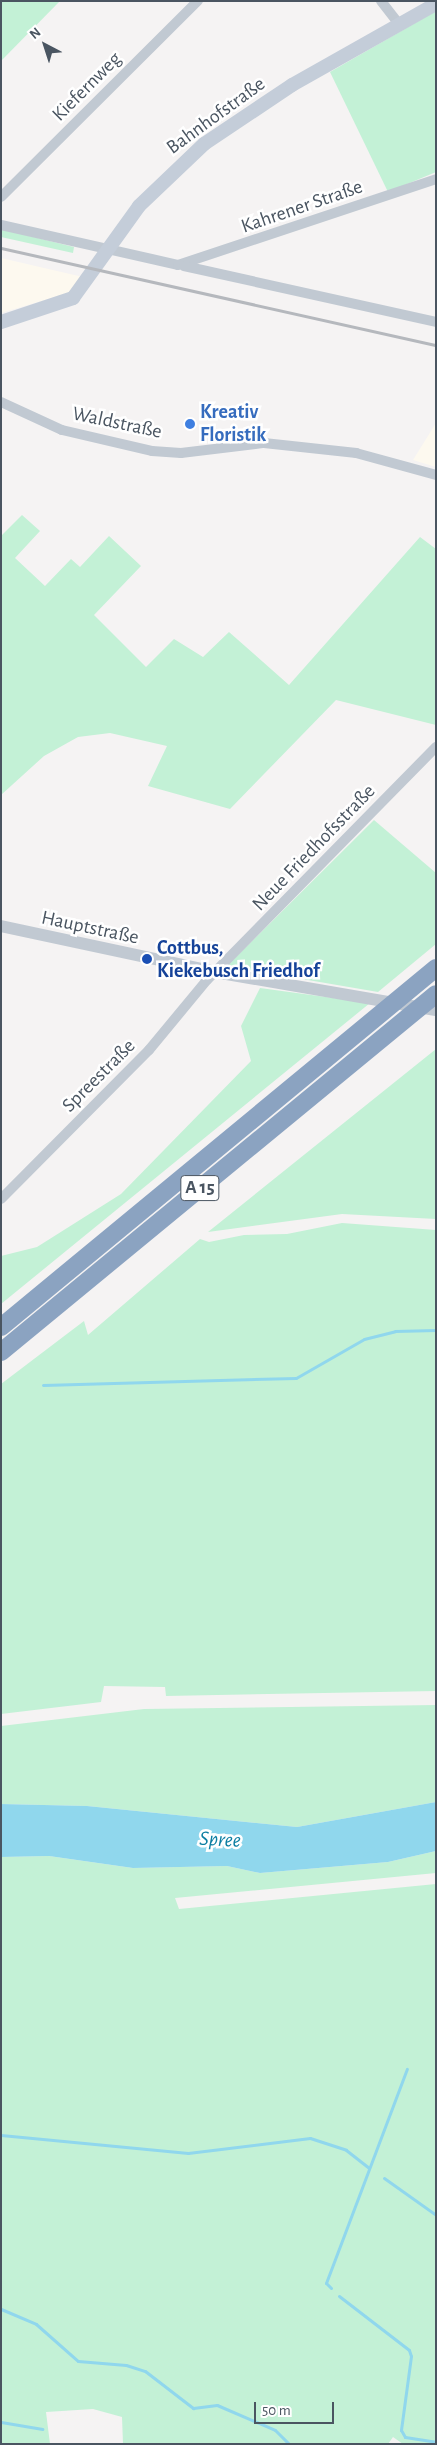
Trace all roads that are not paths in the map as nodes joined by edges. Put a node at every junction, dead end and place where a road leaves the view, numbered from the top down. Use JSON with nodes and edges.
{"nodes":[{"id":1,"x":198,"y":1,"type":"edge"},
{"id":2,"x":381,"y":1,"type":"edge"},
{"id":3,"x":436,"y":4,"type":"edge"},
{"id":4,"x":399,"y":24,"type":"junction"},
{"id":5,"x":436,"y":180,"type":"edge"},
{"id":6,"x":1,"y":198,"type":"edge"},
{"id":7,"x":1,"y":225,"type":"edge"},
{"id":8,"x":107,"y":250,"type":"junction"},
{"id":9,"x":178,"y":265,"type":"junction"},
{"id":10,"x":1,"y":322,"type":"edge"},
{"id":11,"x":436,"y":322,"type":"edge"},
{"id":12,"x":1,"y":402,"type":"edge"},
{"id":13,"x":436,"y":476,"type":"edge"},
{"id":14,"x":436,"y":747,"type":"edge"},
{"id":15,"x":1,"y":926,"type":"edge"},
{"id":16,"x":215,"y":972,"type":"junction"},
{"id":17,"x":431,"y":972,"type":"edge"},
{"id":18,"x":436,"y":994,"type":"edge"},
{"id":19,"x":436,"y":1010,"type":"edge"},
{"id":20,"x":1,"y":1199,"type":"edge"},
{"id":21,"x":1,"y":1328,"type":"edge"},
{"id":22,"x":1,"y":1352,"type":"edge"}],
"edges":[{"from":1,"to":6,"type":"street","name":"Kiefernweg"},
{"from":2,"to":4,"type":"street"},
{"from":3,"to":4,"type":"main road","name":"Bahnhofstraße"},
{"from":4,"to":8,"type":"main road","name":"Bahnhofstraße"},
{"from":5,"to":9,"type":"street","name":"Kahrener Straße"},
{"from":7,"to":8,"type":"street"},
{"from":8,"to":9,"type":"street"},
{"from":8,"to":10,"type":"main road","name":"Bahnhofstraße"},
{"from":9,"to":11,"type":"street"},
{"from":12,"to":13,"type":"street","name":"Waldstraße"},
{"from":14,"to":16,"type":"street","name":"Neue Friedhofsstraße"},
{"from":15,"to":16,"type":"street","name":"Hauptstraße"},
{"from":16,"to":19,"type":"street","name":"Hauptstraße"},
{"from":16,"to":20,"type":"street","name":"Spreestraße"},
{"from":17,"to":21,"type":"highway","number":"A 15"},
{"from":18,"to":22,"type":"highway","number":"A 15"}]}
